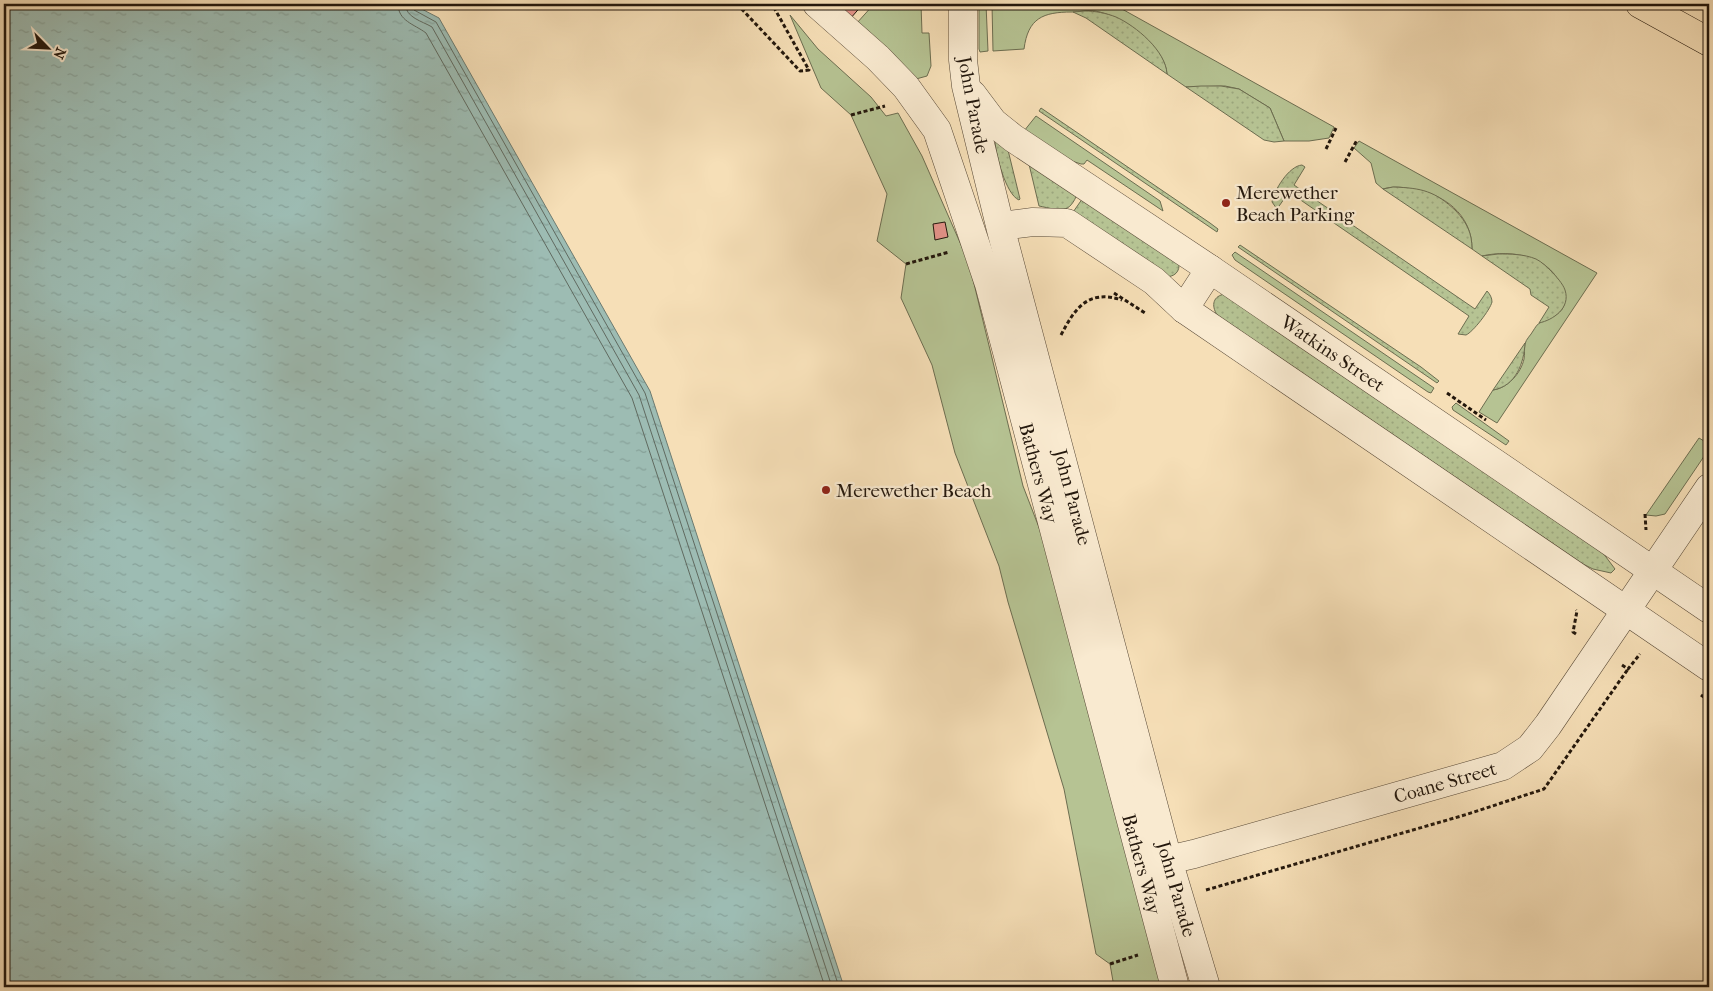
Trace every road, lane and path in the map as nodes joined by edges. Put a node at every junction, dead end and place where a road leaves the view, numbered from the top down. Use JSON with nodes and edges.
{"nodes":[{"id":1,"x":737,"y":4,"type":"edge"},
{"id":2,"x":772,"y":4,"type":"edge"},
{"id":3,"x":817,"y":4,"type":"edge"},
{"id":4,"x":963,"y":4,"type":"edge"},
{"id":5,"x":1640,"y":4,"type":"edge"},
{"id":6,"x":1709,"y":42,"type":"edge"},
{"id":7,"x":966,"y":86,"type":"junction"},
{"id":8,"x":891,"y":104,"type":"dead end"},
{"id":9,"x":851,"y":115,"type":"dead end"},
{"id":10,"x":1336,"y":128,"type":"dead end"},
{"id":11,"x":1357,"y":140,"type":"dead end"},
{"id":12,"x":1326,"y":149,"type":"dead end"},
{"id":13,"x":1345,"y":162,"type":"dead end"},
{"id":14,"x":1001,"y":226,"type":"junction"},
{"id":15,"x":955,"y":250,"type":"dead end"},
{"id":16,"x":906,"y":264,"type":"dead end"},
{"id":17,"x":1210,"y":269,"type":"junction"},
{"id":18,"x":1127,"y":302,"type":"dead end"},
{"id":19,"x":1184,"y":309,"type":"junction"},
{"id":20,"x":1061,"y":335,"type":"dead end"},
{"id":21,"x":1709,"y":488,"type":"edge"},
{"id":22,"x":1644,"y":514,"type":"dead end"},
{"id":23,"x":1646,"y":530,"type":"dead end"},
{"id":24,"x":1654,"y":570,"type":"junction"},
{"id":25,"x":1709,"y":609,"type":"edge"},
{"id":26,"x":1625,"y":611,"type":"junction"},
{"id":27,"x":1709,"y":667,"type":"edge"},
{"id":28,"x":1168,"y":860,"type":"junction"},
{"id":29,"x":1135,"y":956,"type":"dead end"},
{"id":30,"x":1110,"y":964,"type":"dead end"},
{"id":31,"x":1175,"y":987,"type":"edge"},
{"id":32,"x":1206,"y":987,"type":"edge"}],
"edges":[{"from":1,"to":2,"type":"path"},
{"from":3,"to":31,"type":"street","name":"Bathers Way"},
{"from":4,"to":7,"type":"street","name":"John Parade"},
{"from":5,"to":6,"type":"main road"},
{"from":7,"to":14,"type":"street","name":"John Parade"},
{"from":7,"to":17,"type":"street","name":"Watkins Street"},
{"from":8,"to":9,"type":"path"},
{"from":10,"to":12,"type":"path"},
{"from":11,"to":13,"type":"path"},
{"from":14,"to":19,"type":"street"},
{"from":14,"to":28,"type":"street","name":"John Parade"},
{"from":15,"to":16,"type":"path"},
{"from":17,"to":19,"type":"street"},
{"from":17,"to":24,"type":"street","name":"Watkins Street"},
{"from":18,"to":20,"type":"path"},
{"from":19,"to":26,"type":"street"},
{"from":21,"to":24,"type":"street","name":"Coane Street"},
{"from":22,"to":23,"type":"path"},
{"from":24,"to":25,"type":"street","name":"Watkins Street"},
{"from":24,"to":26,"type":"street","name":"Coane Street"},
{"from":26,"to":27,"type":"street"},
{"from":26,"to":28,"type":"street","name":"Coane Street"},
{"from":28,"to":32,"type":"street","name":"John Parade"},
{"from":29,"to":30,"type":"path"}]}
